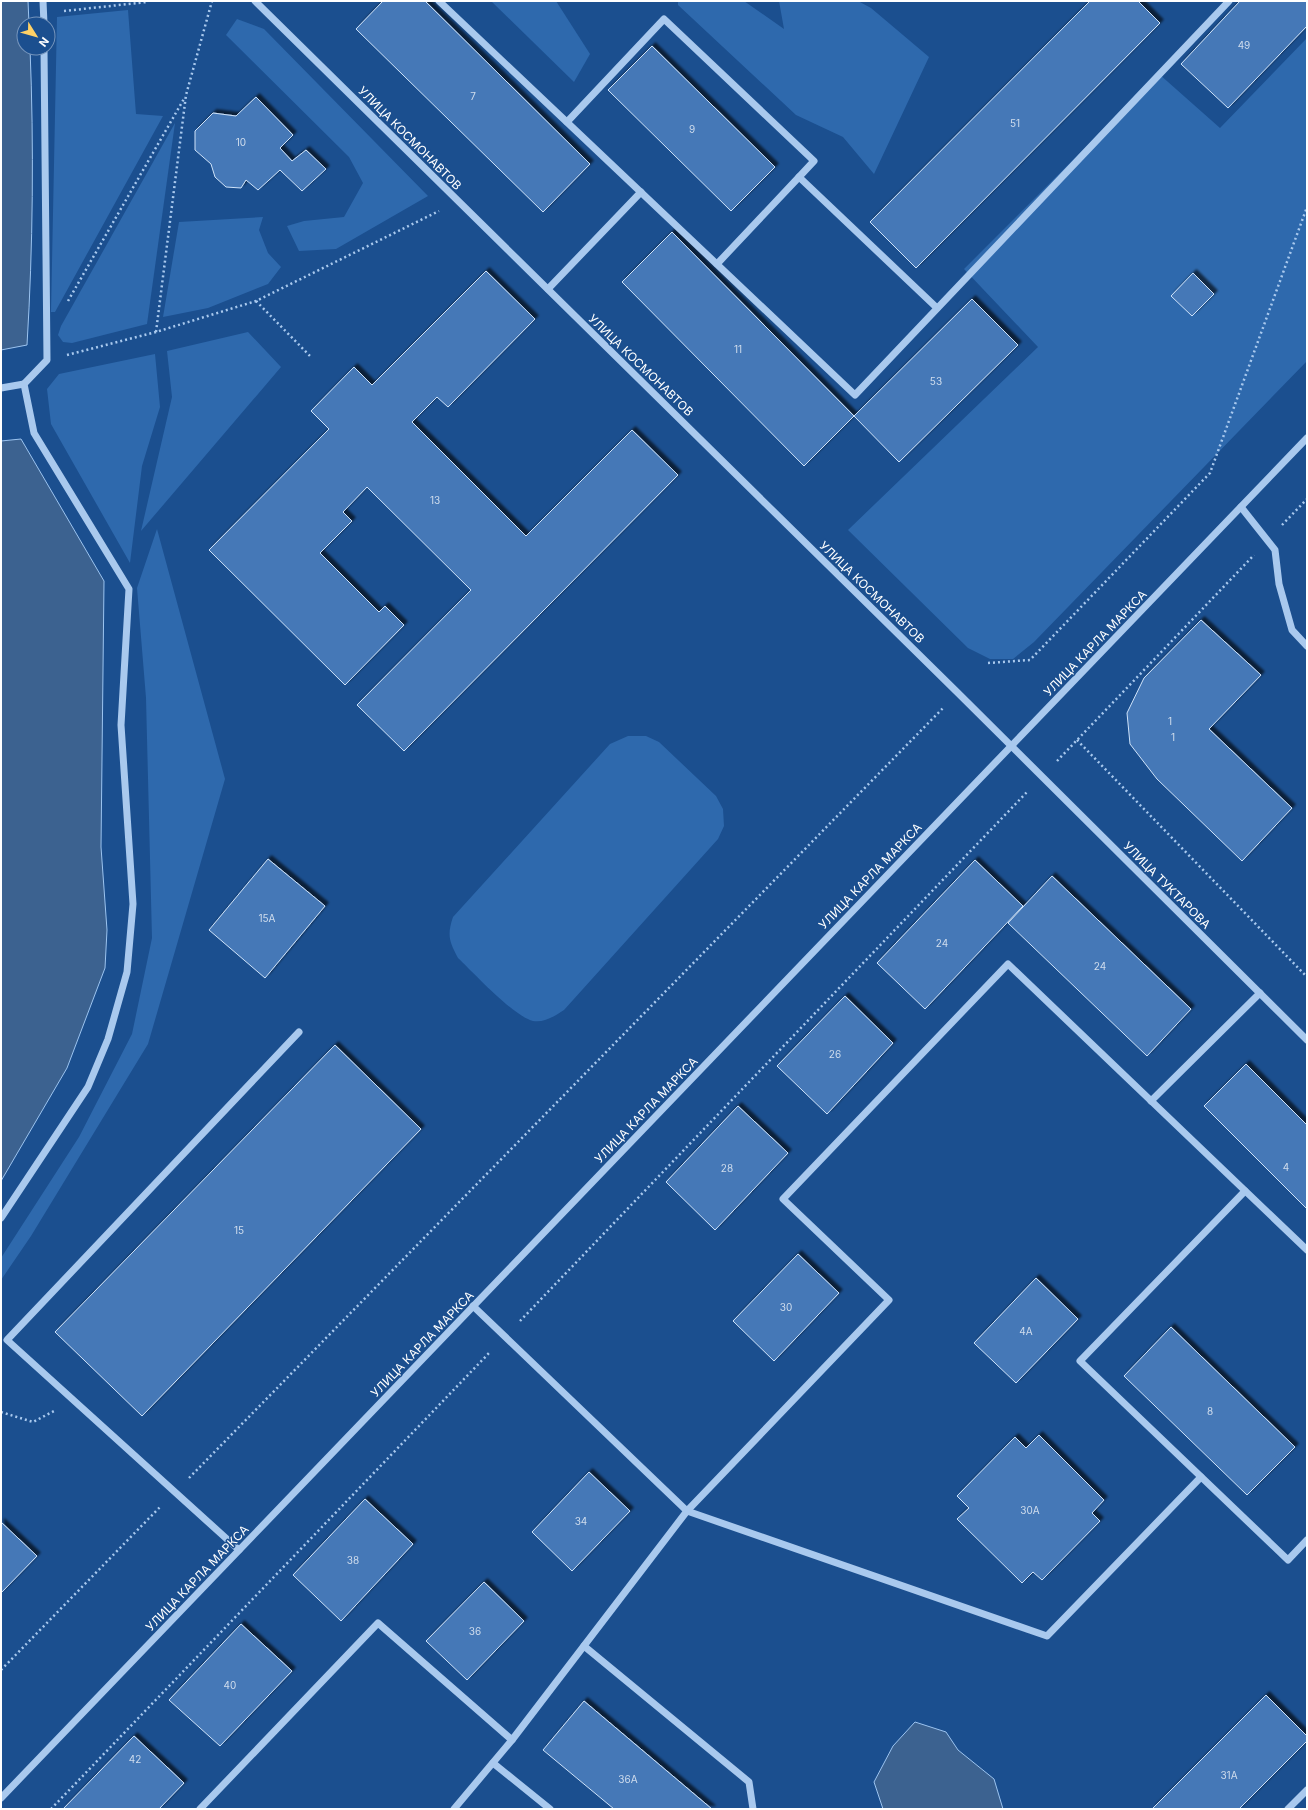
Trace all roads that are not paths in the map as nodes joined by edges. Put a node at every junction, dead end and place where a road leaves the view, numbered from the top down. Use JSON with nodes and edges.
{"nodes":[{"id":1,"x":43,"y":1,"type":"edge"},
{"id":2,"x":255,"y":1,"type":"edge"},
{"id":3,"x":439,"y":1,"type":"edge"},
{"id":4,"x":1229,"y":1,"type":"edge"},
{"id":5,"x":44,"y":16,"type":"edge"},
{"id":6,"x":44,"y":56,"type":"edge"},
{"id":7,"x":567,"y":122,"type":"junction"},
{"id":8,"x":799,"y":177,"type":"junction"},
{"id":9,"x":641,"y":192,"type":"junction"},
{"id":10,"x":717,"y":264,"type":"junction"},
{"id":11,"x":548,"y":289,"type":"junction"},
{"id":12,"x":937,"y":308,"type":"junction"},
{"id":13,"x":24,"y":384,"type":"junction"},
{"id":14,"x":1,"y":388,"type":"edge"},
{"id":15,"x":1307,"y":438,"type":"edge"},
{"id":16,"x":1241,"y":507,"type":"junction"},
{"id":17,"x":1307,"y":646,"type":"edge"},
{"id":18,"x":1011,"y":745,"type":"junction"},
{"id":19,"x":1260,"y":993,"type":"junction"},
{"id":20,"x":299,"y":1032,"type":"dead end"},
{"id":21,"x":1307,"y":1040,"type":"edge"},
{"id":22,"x":1150,"y":1101,"type":"junction"},
{"id":23,"x":1245,"y":1191,"type":"junction"},
{"id":24,"x":1,"y":1218,"type":"edge"},
{"id":25,"x":1307,"y":1250,"type":"edge"},
{"id":26,"x":473,"y":1306,"type":"junction"},
{"id":27,"x":1201,"y":1477,"type":"junction"},
{"id":28,"x":687,"y":1511,"type":"junction"},
{"id":29,"x":1307,"y":1540,"type":"edge"},
{"id":30,"x":239,"y":1550,"type":"junction"},
{"id":31,"x":584,"y":1646,"type":"junction"},
{"id":32,"x":512,"y":1740,"type":"junction"},
{"id":33,"x":493,"y":1763,"type":"junction"},
{"id":34,"x":1307,"y":1790,"type":"edge"},
{"id":35,"x":1,"y":1798,"type":"edge"},
{"id":36,"x":200,"y":1809,"type":"edge"},
{"id":37,"x":454,"y":1809,"type":"edge"},
{"id":38,"x":550,"y":1809,"type":"edge"},
{"id":39,"x":753,"y":1809,"type":"edge"},
{"id":40,"x":1288,"y":1809,"type":"edge"}],
"edges":[{"from":1,"to":5,"type":"street"},
{"from":2,"to":11,"type":"street","name":"УЛИЦА КОСМОНАВТОВ"},
{"from":3,"to":7,"type":"street"},
{"from":4,"to":12,"type":"street"},
{"from":6,"to":13,"type":"street"},
{"from":7,"to":8,"type":"street"},
{"from":7,"to":9,"type":"street"},
{"from":8,"to":10,"type":"street"},
{"from":8,"to":12,"type":"street"},
{"from":9,"to":10,"type":"street"},
{"from":9,"to":11,"type":"street"},
{"from":10,"to":12,"type":"street"},
{"from":11,"to":18,"type":"street","name":"УЛИЦА КОСМОНАВТОВ"},
{"from":13,"to":14,"type":"street"},
{"from":13,"to":24,"type":"street"},
{"from":15,"to":16,"type":"street","name":"УЛИЦА КАРЛА МАРКСА"},
{"from":16,"to":17,"type":"street"},
{"from":16,"to":18,"type":"street","name":"УЛИЦА КАРЛА МАРКСА"},
{"from":18,"to":19,"type":"street","name":"УЛИЦА ТУКТАРОВА"},
{"from":18,"to":26,"type":"street","name":"УЛИЦА КАРЛА МАРКСА"},
{"from":19,"to":21,"type":"street","name":"УЛИЦА ТУКТАРОВА"},
{"from":19,"to":22,"type":"street"},
{"from":20,"to":30,"type":"street"},
{"from":22,"to":23,"type":"street"},
{"from":22,"to":28,"type":"street"},
{"from":23,"to":25,"type":"street"},
{"from":23,"to":27,"type":"street"},
{"from":26,"to":28,"type":"street"},
{"from":26,"to":30,"type":"street","name":"УЛИЦА КАРЛА МАРКСА"},
{"from":27,"to":28,"type":"street"},
{"from":27,"to":29,"type":"street"},
{"from":28,"to":31,"type":"street"},
{"from":30,"to":35,"type":"street","name":"УЛИЦА КАРЛА МАРКСА"},
{"from":31,"to":32,"type":"street"},
{"from":31,"to":39,"type":"street"},
{"from":32,"to":33,"type":"street"},
{"from":32,"to":36,"type":"street"},
{"from":33,"to":37,"type":"street"},
{"from":33,"to":38,"type":"street"},
{"from":34,"to":40,"type":"street"}]}
